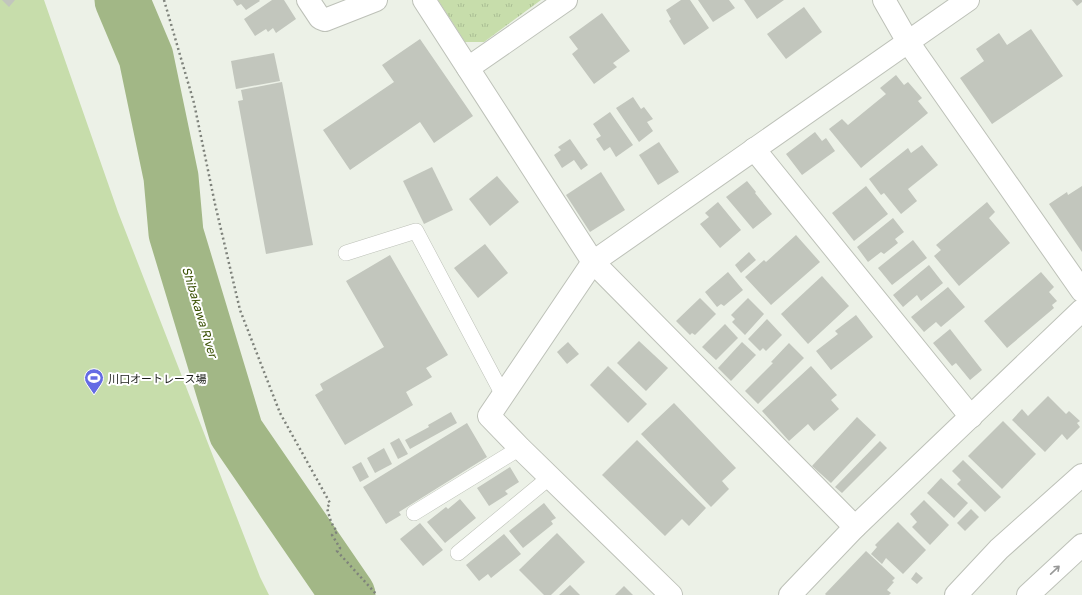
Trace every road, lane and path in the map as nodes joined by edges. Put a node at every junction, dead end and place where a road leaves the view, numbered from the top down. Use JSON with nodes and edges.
{"nodes":[{"id":1,"x":164,"y":0,"type":"edge"},
{"id":2,"x":308,"y":0,"type":"edge"},
{"id":3,"x":376,"y":0,"type":"edge"},
{"id":4,"x":424,"y":0,"type":"edge"},
{"id":5,"x":566,"y":0,"type":"edge"},
{"id":6,"x":884,"y":0,"type":"edge"},
{"id":7,"x":968,"y":0,"type":"edge"},
{"id":8,"x":908,"y":42,"type":"junction"},
{"id":9,"x":468,"y":68,"type":"junction"},
{"id":10,"x":754,"y":149,"type":"junction"},
{"id":11,"x":346,"y":253,"type":"dead end"},
{"id":12,"x":593,"y":262,"type":"junction"},
{"id":13,"x":1082,"y":291,"type":"edge"},
{"id":14,"x":1082,"y":310,"type":"edge"},
{"id":15,"x":503,"y":395,"type":"junction"},
{"id":16,"x":971,"y":417,"type":"junction"},
{"id":17,"x":520,"y":448,"type":"junction"},
{"id":18,"x":1082,"y":475,"type":"edge"},
{"id":19,"x":550,"y":477,"type":"junction"},
{"id":20,"x":414,"y":514,"type":"dead end"},
{"id":21,"x":854,"y":527,"type":"junction"},
{"id":22,"x":1082,"y":544,"type":"edge"},
{"id":23,"x":458,"y":554,"type":"dead end"},
{"id":24,"x":669,"y":594,"type":"edge"},
{"id":25,"x":377,"y":595,"type":"edge"},
{"id":26,"x":790,"y":595,"type":"edge"},
{"id":27,"x":956,"y":595,"type":"edge"},
{"id":28,"x":1028,"y":595,"type":"edge"}],
"edges":[{"from":1,"to":25,"type":"path"},
{"from":2,"to":3,"type":"street"},
{"from":4,"to":9,"type":"street"},
{"from":5,"to":9,"type":"street"},
{"from":6,"to":8,"type":"street"},
{"from":7,"to":8,"type":"street"},
{"from":8,"to":10,"type":"street"},
{"from":8,"to":13,"type":"street"},
{"from":9,"to":12,"type":"street"},
{"from":10,"to":12,"type":"street"},
{"from":10,"to":16,"type":"street"},
{"from":11,"to":15,"type":"lane"},
{"from":12,"to":15,"type":"street"},
{"from":12,"to":21,"type":"street"},
{"from":14,"to":16,"type":"street"},
{"from":15,"to":17,"type":"street"},
{"from":16,"to":21,"type":"street"},
{"from":17,"to":19,"type":"street"},
{"from":17,"to":20,"type":"lane"},
{"from":18,"to":27,"type":"street"},
{"from":19,"to":23,"type":"lane"},
{"from":19,"to":24,"type":"street"},
{"from":21,"to":26,"type":"street"},
{"from":28,"to":22,"type":"street","one_way":true}]}
